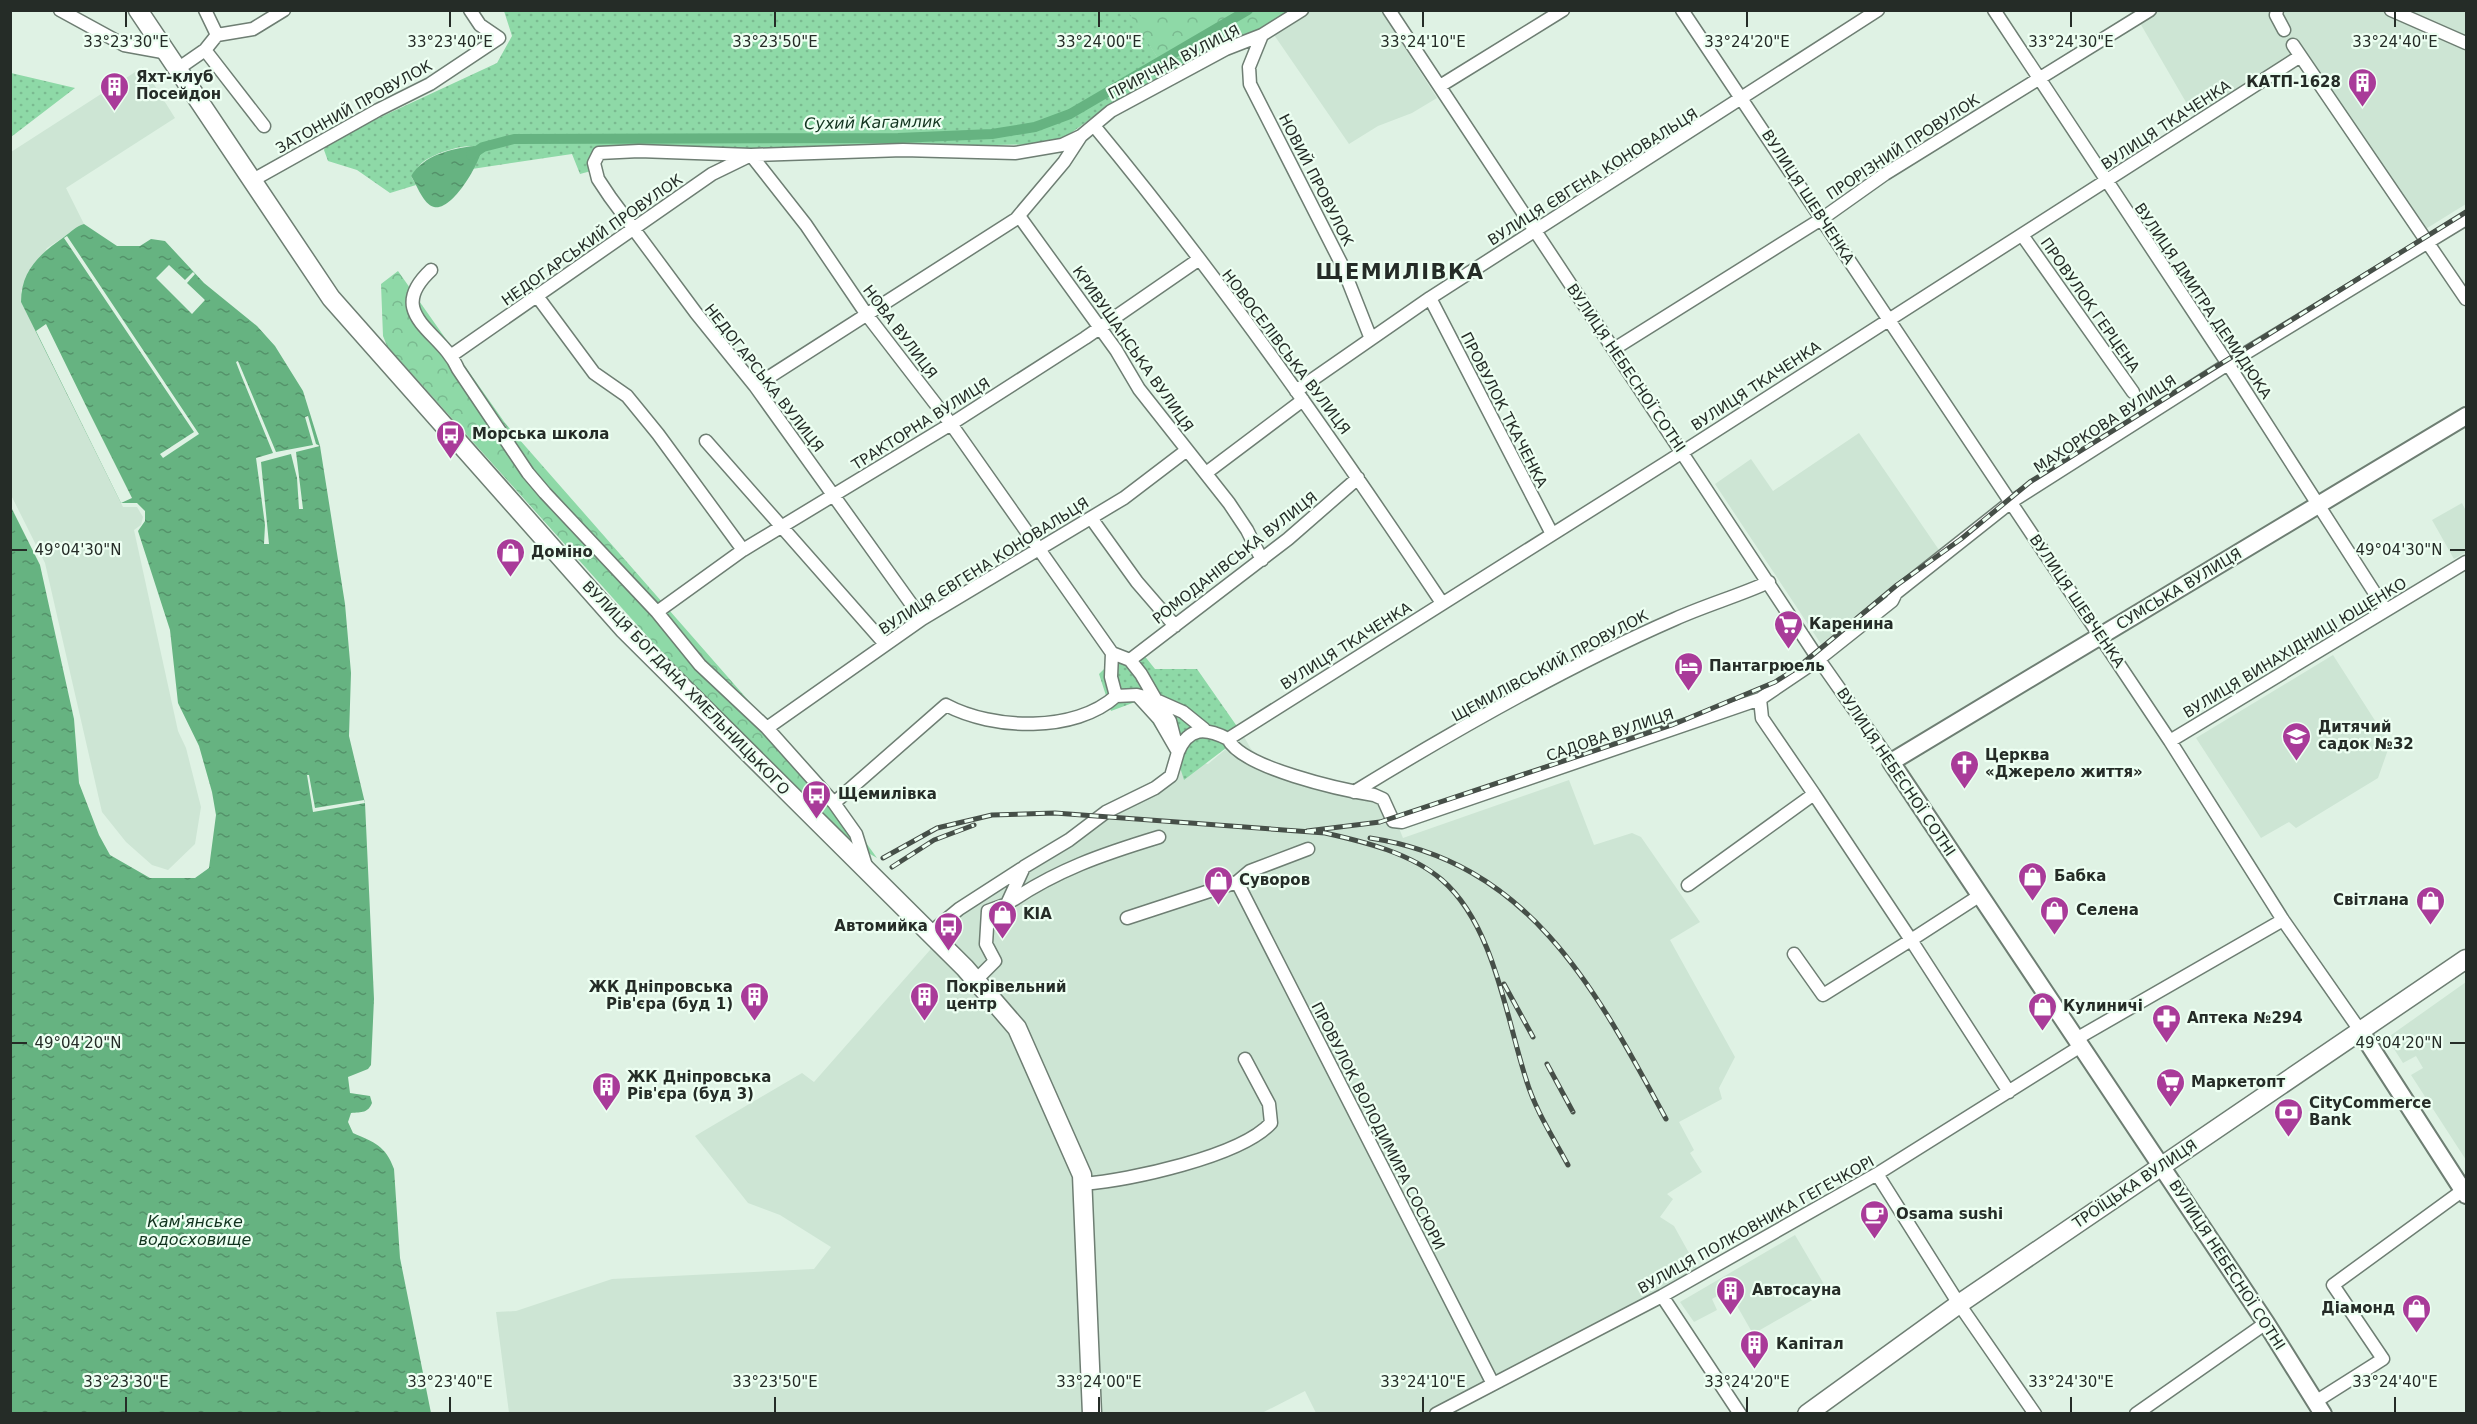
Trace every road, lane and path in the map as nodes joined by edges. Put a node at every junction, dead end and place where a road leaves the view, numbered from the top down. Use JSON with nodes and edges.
{"nodes":[{"id":1,"x":60,"y":10,"type":"edge"},
{"id":2,"x":138,"y":10,"type":"edge"},
{"id":3,"x":205,"y":10,"type":"edge"},
{"id":4,"x":284,"y":10,"type":"edge"},
{"id":5,"x":470,"y":10,"type":"edge"},
{"id":6,"x":1302,"y":10,"type":"edge"},
{"id":7,"x":1389,"y":10,"type":"edge"},
{"id":8,"x":1563,"y":10,"type":"edge"},
{"id":9,"x":1682,"y":10,"type":"edge"},
{"id":10,"x":1878,"y":10,"type":"edge"},
{"id":11,"x":1994,"y":10,"type":"edge"},
{"id":12,"x":2150,"y":10,"type":"edge"},
{"id":13,"x":2391,"y":10,"type":"edge"},
{"id":14,"x":2279,"y":12,"type":"edge"},
{"id":15,"x":2284,"y":30,"type":"dead end"},
{"id":16,"x":217,"y":35,"type":"junction"},
{"id":17,"x":1262,"y":35,"type":"junction"},
{"id":18,"x":2466,"y":43,"type":"edge"},
{"id":19,"x":2293,"y":45,"type":"dead end"},
{"id":20,"x":205,"y":50,"type":"junction"},
{"id":21,"x":168,"y":53,"type":"junction"},
{"id":22,"x":2299,"y":57,"type":"junction"},
{"id":23,"x":178,"y":68,"type":"junction"},
{"id":24,"x":2038,"y":79,"type":"junction"},
{"id":25,"x":1440,"y":86,"type":"junction"},
{"id":26,"x":1743,"y":99,"type":"junction"},
{"id":27,"x":264,"y":126,"type":"dead end"},
{"id":28,"x":1095,"y":126,"type":"junction"},
{"id":29,"x":1081,"y":136,"type":"junction"},
{"id":30,"x":752,"y":155,"type":"junction"},
{"id":31,"x":253,"y":180,"type":"junction"},
{"id":32,"x":2105,"y":182,"type":"junction"},
{"id":33,"x":1019,"y":216,"type":"junction"},
{"id":34,"x":1822,"y":218,"type":"junction"},
{"id":35,"x":2466,"y":219,"type":"edge"},
{"id":36,"x":635,"y":228,"type":"junction"},
{"id":37,"x":1535,"y":231,"type":"junction"},
{"id":38,"x":2022,"y":235,"type":"junction"},
{"id":39,"x":2428,"y":243,"type":"junction"},
{"id":40,"x":1198,"y":260,"type":"junction"},
{"id":41,"x":431,"y":270,"type":"dead end"},
{"id":42,"x":537,"y":296,"type":"junction"},
{"id":43,"x":1430,"y":298,"type":"junction"},
{"id":44,"x":2466,"y":299,"type":"edge"},
{"id":45,"x":867,"y":315,"type":"junction"},
{"id":46,"x":1888,"y":319,"type":"junction"},
{"id":47,"x":1099,"y":329,"type":"junction"},
{"id":48,"x":1371,"y":339,"type":"junction"},
{"id":49,"x":1614,"y":349,"type":"junction"},
{"id":50,"x":452,"y":355,"type":"junction"},
{"id":51,"x":2228,"y":364,"type":"junction"},
{"id":52,"x":755,"y":386,"type":"junction"},
{"id":53,"x":2133,"y":392,"type":"dead end"},
{"id":54,"x":1299,"y":395,"type":"junction"},
{"id":55,"x":2466,"y":416,"type":"edge"},
{"id":56,"x":951,"y":424,"type":"junction"},
{"id":57,"x":706,"y":441,"type":"dead end"},
{"id":58,"x":1186,"y":450,"type":"junction"},
{"id":59,"x":1682,"y":451,"type":"junction"},
{"id":60,"x":1206,"y":472,"type":"junction"},
{"id":61,"x":1358,"y":478,"type":"junction"},
{"id":62,"x":834,"y":495,"type":"junction"},
{"id":63,"x":2011,"y":502,"type":"junction"},
{"id":64,"x":2319,"y":505,"type":"junction"},
{"id":65,"x":1091,"y":518,"type":"junction"},
{"id":66,"x":784,"y":526,"type":"junction"},
{"id":67,"x":1552,"y":534,"type":"junction"},
{"id":68,"x":1041,"y":549,"type":"junction"},
{"id":69,"x":743,"y":550,"type":"junction"},
{"id":70,"x":1262,"y":560,"type":"junction"},
{"id":71,"x":2466,"y":562,"type":"edge"},
{"id":72,"x":1768,"y":582,"type":"junction"},
{"id":73,"x":1442,"y":603,"type":"junction"},
{"id":74,"x":2385,"y":609,"type":"junction"},
{"id":75,"x":657,"y":612,"type":"junction"},
{"id":76,"x":921,"y":618,"type":"junction"},
{"id":77,"x":1175,"y":626,"type":"junction"},
{"id":78,"x":2101,"y":637,"type":"junction"},
{"id":79,"x":885,"y":644,"type":"junction"},
{"id":80,"x":1112,"y":653,"type":"junction"},
{"id":81,"x":1819,"y":659,"type":"junction"},
{"id":82,"x":1130,"y":660,"type":"junction"},
{"id":83,"x":1137,"y":695,"type":"junction"},
{"id":84,"x":1116,"y":696,"type":"junction"},
{"id":85,"x":1760,"y":699,"type":"junction"},
{"id":86,"x":1156,"y":700,"type":"junction"},
{"id":87,"x":767,"y":728,"type":"junction"},
{"id":88,"x":1204,"y":729,"type":"junction"},
{"id":89,"x":1228,"y":740,"type":"junction"},
{"id":90,"x":2170,"y":741,"type":"junction"},
{"id":91,"x":1178,"y":752,"type":"junction"},
{"id":92,"x":1891,"y":762,"type":"junction"},
{"id":93,"x":1354,"y":792,"type":"junction"},
{"id":94,"x":1814,"y":794,"type":"junction"},
{"id":95,"x":834,"y":803,"type":"junction"},
{"id":96,"x":1159,"y":837,"type":"dead end"},
{"id":97,"x":1308,"y":849,"type":"dead end"},
{"id":98,"x":1024,"y":867,"type":"junction"},
{"id":99,"x":867,"y":870,"type":"junction"},
{"id":100,"x":1237,"y":882,"type":"junction"},
{"id":101,"x":1688,"y":885,"type":"dead end"},
{"id":102,"x":990,"y":889,"type":"junction"},
{"id":103,"x":1979,"y":896,"type":"junction"},
{"id":104,"x":1006,"y":904,"type":"junction"},
{"id":105,"x":988,"y":911,"type":"junction"},
{"id":106,"x":1127,"y":918,"type":"dead end"},
{"id":107,"x":2283,"y":920,"type":"junction"},
{"id":108,"x":930,"y":933,"type":"junction"},
{"id":109,"x":1911,"y":940,"type":"junction"},
{"id":110,"x":1794,"y":954,"type":"dead end"},
{"id":111,"x":2466,"y":959,"type":"edge"},
{"id":112,"x":976,"y":981,"type":"junction"},
{"id":113,"x":2360,"y":1029,"type":"junction"},
{"id":114,"x":2078,"y":1043,"type":"junction"},
{"id":115,"x":1245,"y":1059,"type":"dead end"},
{"id":116,"x":2009,"y":1092,"type":"junction"},
{"id":117,"x":2162,"y":1166,"type":"junction"},
{"id":118,"x":1877,"y":1174,"type":"junction"},
{"id":119,"x":1083,"y":1184,"type":"junction"},
{"id":120,"x":2465,"y":1191,"type":"edge"},
{"id":121,"x":1662,"y":1296,"type":"junction"},
{"id":122,"x":1959,"y":1304,"type":"junction"},
{"id":123,"x":2266,"y":1323,"type":"junction"},
{"id":124,"x":1493,"y":1384,"type":"junction"},
{"id":125,"x":2319,"y":1408,"type":"edge"},
{"id":126,"x":1092,"y":1413,"type":"edge"},
{"id":127,"x":1436,"y":1413,"type":"edge"},
{"id":128,"x":1740,"y":1413,"type":"edge"},
{"id":129,"x":1807,"y":1413,"type":"edge"},
{"id":130,"x":2035,"y":1413,"type":"edge"},
{"id":131,"x":2136,"y":1413,"type":"edge"}],
"edges":[{"from":1,"to":21,"type":"street"},
{"from":2,"to":21,"type":"main road","name":"ВУЛИЦЯ БОГДАНА ХМЕЛЬНИЦЬКОГО"},
{"from":3,"to":16,"type":"street"},
{"from":4,"to":16,"type":"street"},
{"from":5,"to":31,"type":"street","name":"ЗАТОННИЙ ПРОВУЛОК"},
{"from":6,"to":17,"type":"street","name":"ПРИРІЧНА ВУЛИЦЯ"},
{"from":7,"to":25,"type":"street","name":"ВУЛИЦЯ НЕБЕСНОЇ СОТНІ"},
{"from":8,"to":25,"type":"street"},
{"from":9,"to":26,"type":"street","name":"ВУЛИЦЯ ШЕВЧЕНКА"},
{"from":10,"to":26,"type":"street","name":"ВУЛИЦЯ ЄВГЕНА КОНОВАЛЬЦЯ"},
{"from":11,"to":24,"type":"street","name":"ВУЛИЦЯ ДМИТРА ДЕМИДЮКА"},
{"from":12,"to":24,"type":"street","name":"ПРОРІЗНИЙ ПРОВУЛОК"},
{"from":13,"to":18,"type":"street"},
{"from":14,"to":15,"type":"street"},
{"from":16,"to":20,"type":"street"},
{"from":17,"to":28,"type":"street","name":"ПРИРІЧНА ВУЛИЦЯ"},
{"from":17,"to":48,"type":"street","name":"НОВИЙ ПРОВУЛОК"},
{"from":19,"to":22,"type":"street"},
{"from":20,"to":23,"type":"street"},
{"from":20,"to":27,"type":"street"},
{"from":21,"to":23,"type":"main road","name":"ВУЛИЦЯ БОГДАНА ХМЕЛЬНИЦЬКОГО"},
{"from":22,"to":32,"type":"street","name":"ВУЛИЦЯ ТКАЧЕНКА"},
{"from":22,"to":39,"type":"street"},
{"from":23,"to":31,"type":"main road","name":"ВУЛИЦЯ БОГДАНА ХМЕЛЬНИЦЬКОГО"},
{"from":24,"to":32,"type":"street","name":"ВУЛИЦЯ ДМИТРА ДЕМИДЮКА"},
{"from":24,"to":34,"type":"street","name":"ПРОРІЗНИЙ ПРОВУЛОК"},
{"from":25,"to":37,"type":"street","name":"ВУЛИЦЯ НЕБЕСНОЇ СОТНІ"},
{"from":26,"to":34,"type":"street","name":"ВУЛИЦЯ ШЕВЧЕНКА"},
{"from":26,"to":37,"type":"street","name":"ВУЛИЦЯ ЄВГЕНА КОНОВАЛЬЦЯ"},
{"from":28,"to":29,"type":"street","name":"ПРИРІЧНА ВУЛИЦЯ"},
{"from":28,"to":40,"type":"street","name":"НОВОСЕЛІВСЬКА ВУЛИЦЯ"},
{"from":29,"to":30,"type":"street"},
{"from":29,"to":33,"type":"street","name":"ПРИРІЧНА ВУЛИЦЯ"},
{"from":30,"to":36,"type":"street","name":"НЕДОГАРСЬКИЙ ПРОВУЛОК"},
{"from":30,"to":36,"type":"street","name":"НЕДОГАРСЬКА ВУЛИЦЯ"},
{"from":30,"to":45,"type":"street","name":"НОВА ВУЛИЦЯ"},
{"from":31,"to":99,"type":"main road","name":"ВУЛИЦЯ БОГДАНА ХМЕЛЬНИЦЬКОГО"},
{"from":32,"to":38,"type":"street","name":"ВУЛИЦЯ ТКАЧЕНКА"},
{"from":32,"to":51,"type":"street","name":"ВУЛИЦЯ ДМИТРА ДЕМИДЮКА"},
{"from":33,"to":45,"type":"street","name":"ПРИРІЧНА ВУЛИЦЯ"},
{"from":33,"to":47,"type":"street","name":"КРИВУШАНСЬКА ВУЛИЦЯ"},
{"from":34,"to":46,"type":"street","name":"ВУЛИЦЯ ШЕВЧЕНКА"},
{"from":34,"to":49,"type":"street","name":"ПРОРІЗНИЙ ПРОВУЛОК"},
{"from":35,"to":39,"type":"street","name":"МАХОРКОВА ВУЛИЦЯ"},
{"from":36,"to":42,"type":"street","name":"НЕДОГАРСЬКИЙ ПРОВУЛОК"},
{"from":36,"to":52,"type":"street","name":"НЕДОГАРСЬКА ВУЛИЦЯ"},
{"from":37,"to":43,"type":"street","name":"ВУЛИЦЯ ЄВГЕНА КОНОВАЛЬЦЯ"},
{"from":37,"to":49,"type":"street","name":"ВУЛИЦЯ НЕБЕСНОЇ СОТНІ"},
{"from":38,"to":46,"type":"street","name":"ВУЛИЦЯ ТКАЧЕНКА"},
{"from":38,"to":53,"type":"street","name":"ПРОВУЛОК ГЕРЦЕНА"},
{"from":39,"to":44,"type":"street"},
{"from":39,"to":51,"type":"street","name":"МАХОРКОВА ВУЛИЦЯ"},
{"from":40,"to":47,"type":"street","name":"ТРАКТОРНА ВУЛИЦЯ"},
{"from":40,"to":54,"type":"street","name":"НОВОСЕЛІВСЬКА ВУЛИЦЯ"},
{"from":41,"to":50,"type":"street"},
{"from":42,"to":50,"type":"street","name":"НЕДОГАРСЬКИЙ ПРОВУЛОК"},
{"from":42,"to":69,"type":"street"},
{"from":43,"to":48,"type":"street","name":"ВУЛИЦЯ ЄВГЕНА КОНОВАЛЬЦЯ"},
{"from":43,"to":67,"type":"street","name":"ПРОВУЛОК ТКАЧЕНКА"},
{"from":45,"to":52,"type":"street","name":"ПРИРІЧНА ВУЛИЦЯ"},
{"from":45,"to":56,"type":"street","name":"НОВА ВУЛИЦЯ"},
{"from":46,"to":59,"type":"street","name":"ВУЛИЦЯ ТКАЧЕНКА"},
{"from":46,"to":63,"type":"street","name":"ВУЛИЦЯ ШЕВЧЕНКА"},
{"from":47,"to":56,"type":"street","name":"ТРАКТОРНА ВУЛИЦЯ"},
{"from":47,"to":58,"type":"street","name":"КРИВУШАНСЬКА ВУЛИЦЯ"},
{"from":48,"to":54,"type":"street","name":"ВУЛИЦЯ ЄВГЕНА КОНОВАЛЬЦЯ"},
{"from":49,"to":59,"type":"street","name":"ВУЛИЦЯ НЕБЕСНОЇ СОТНІ"},
{"from":50,"to":75,"type":"street"},
{"from":51,"to":63,"type":"street","name":"МАХОРКОВА ВУЛИЦЯ"},
{"from":51,"to":64,"type":"street","name":"ВУЛИЦЯ ДМИТРА ДЕМИДЮКА"},
{"from":52,"to":62,"type":"street","name":"НЕДОГАРСЬКА ВУЛИЦЯ"},
{"from":54,"to":60,"type":"street","name":"ВУЛИЦЯ ЄВГЕНА КОНОВАЛЬЦЯ"},
{"from":54,"to":61,"type":"street","name":"НОВОСЕЛІВСЬКА ВУЛИЦЯ"},
{"from":55,"to":64,"type":"street","name":"СУМСЬКА ВУЛИЦЯ"},
{"from":56,"to":62,"type":"street","name":"ТРАКТОРНА ВУЛИЦЯ"},
{"from":56,"to":68,"type":"street","name":"НОВА ВУЛИЦЯ"},
{"from":57,"to":66,"type":"street"},
{"from":58,"to":60,"type":"street","name":"КРИВУШАНСЬКА ВУЛИЦЯ"},
{"from":58,"to":65,"type":"street","name":"ВУЛИЦЯ ЄВГЕНА КОНОВАЛЬЦЯ"},
{"from":59,"to":67,"type":"street","name":"ВУЛИЦЯ ТКАЧЕНКА"},
{"from":59,"to":72,"type":"street","name":"ВУЛИЦЯ НЕБЕСНОЇ СОТНІ"},
{"from":60,"to":70,"type":"street","name":"КРИВУШАНСЬКА ВУЛИЦЯ"},
{"from":61,"to":70,"type":"street","name":"РОМОДАНІВСЬКА ВУЛИЦЯ"},
{"from":61,"to":73,"type":"street","name":"НОВОСЕЛІВСЬКА ВУЛИЦЯ"},
{"from":62,"to":66,"type":"street","name":"ТРАКТОРНА ВУЛИЦЯ"},
{"from":62,"to":76,"type":"street","name":"НЕДОГАРСЬКА ВУЛИЦЯ"},
{"from":63,"to":78,"type":"street","name":"ВУЛИЦЯ ШЕВЧЕНКА"},
{"from":63,"to":81,"type":"street","name":"МАХОРКОВА ВУЛИЦЯ"},
{"from":64,"to":74,"type":"street","name":"ВУЛИЦЯ ДМИТРА ДЕМИДЮКА"},
{"from":64,"to":78,"type":"street","name":"СУМСЬКА ВУЛИЦЯ"},
{"from":65,"to":68,"type":"street","name":"ВУЛИЦЯ ЄВГЕНА КОНОВАЛЬЦЯ"},
{"from":65,"to":77,"type":"street"},
{"from":66,"to":69,"type":"street","name":"ТРАКТОРНА ВУЛИЦЯ"},
{"from":66,"to":79,"type":"street"},
{"from":67,"to":73,"type":"street","name":"ВУЛИЦЯ ТКАЧЕНКА"},
{"from":68,"to":76,"type":"street","name":"ВУЛИЦЯ ЄВГЕНА КОНОВАЛЬЦЯ"},
{"from":68,"to":80,"type":"street","name":"НОВА ВУЛИЦЯ"},
{"from":69,"to":75,"type":"street","name":"ТРАКТОРНА ВУЛИЦЯ"},
{"from":70,"to":77,"type":"street","name":"РОМОДАНІВСЬКА ВУЛИЦЯ"},
{"from":71,"to":74,"type":"street","name":"ВУЛИЦЯ ВИНАХІДНИЦІ ЮЩЕНКО"},
{"from":72,"to":81,"type":"street","name":"ВУЛИЦЯ НЕБЕСНОЇ СОТНІ"},
{"from":72,"to":93,"type":"street","name":"ЩЕМИЛІВСЬКИЙ ПРОВУЛОК"},
{"from":73,"to":89,"type":"street","name":"ВУЛИЦЯ ТКАЧЕНКА"},
{"from":74,"to":90,"type":"street","name":"ВУЛИЦЯ ВИНАХІДНИЦІ ЮЩЕНКО"},
{"from":75,"to":87,"type":"street"},
{"from":76,"to":79,"type":"street","name":"ВУЛИЦЯ ЄВГЕНА КОНОВАЛЬЦЯ"},
{"from":77,"to":82,"type":"street","name":"РОМОДАНІВСЬКА ВУЛИЦЯ"},
{"from":78,"to":90,"type":"street","name":"ВУЛИЦЯ ШЕВЧЕНКА"},
{"from":78,"to":92,"type":"street","name":"СУМСЬКА ВУЛИЦЯ"},
{"from":79,"to":87,"type":"street","name":"ВУЛИЦЯ ЄВГЕНА КОНОВАЛЬЦЯ"},
{"from":80,"to":82,"type":"street"},
{"from":80,"to":84,"type":"street"},
{"from":81,"to":85,"type":"street","name":"САДОВА ВУЛИЦЯ"},
{"from":81,"to":92,"type":"street","name":"ВУЛИЦЯ НЕБЕСНОЇ СОТНІ"},
{"from":82,"to":86,"type":"street"},
{"from":83,"to":84,"type":"street"},
{"from":83,"to":86,"type":"street"},
{"from":83,"to":91,"type":"street"},
{"from":84,"to":95,"type":"street"},
{"from":85,"to":93,"type":"street","name":"САДОВА ВУЛИЦЯ"},
{"from":85,"to":94,"type":"street"},
{"from":86,"to":88,"type":"street"},
{"from":86,"to":91,"type":"street"},
{"from":87,"to":95,"type":"street"},
{"from":88,"to":89,"type":"street"},
{"from":88,"to":91,"type":"street"},
{"from":89,"to":93,"type":"street"},
{"from":90,"to":107,"type":"street","name":"ВУЛИЦЯ ШЕВЧЕНКА"},
{"from":91,"to":98,"type":"street"},
{"from":92,"to":103,"type":"street","name":"ВУЛИЦЯ НЕБЕСНОЇ СОТНІ"},
{"from":94,"to":101,"type":"street"},
{"from":94,"to":109,"type":"street"},
{"from":95,"to":99,"type":"street"},
{"from":96,"to":104,"type":"street"},
{"from":97,"to":100,"type":"street"},
{"from":98,"to":102,"type":"street"},
{"from":98,"to":104,"type":"street"},
{"from":99,"to":108,"type":"main road","name":"ВУЛИЦЯ БОГДАНА ХМЕЛЬНИЦЬКОГО"},
{"from":100,"to":106,"type":"street"},
{"from":100,"to":124,"type":"street","name":"ПРОВУЛОК ВОЛОДИМИРА СОСЮРИ"},
{"from":102,"to":105,"type":"street"},
{"from":102,"to":108,"type":"street"},
{"from":103,"to":109,"type":"street"},
{"from":103,"to":114,"type":"street","name":"ВУЛИЦЯ НЕБЕСНОЇ СОТНІ"},
{"from":104,"to":105,"type":"street"},
{"from":105,"to":112,"type":"street"},
{"from":107,"to":113,"type":"street","name":"ВУЛИЦЯ ШЕВЧЕНКА"},
{"from":107,"to":114,"type":"street","name":"ВУЛИЦЯ ПОЛКОВНИКА ГЕГЕЧКОРІ"},
{"from":108,"to":112,"type":"main road","name":"ВУЛИЦЯ БОГДАНА ХМЕЛЬНИЦЬКОГО"},
{"from":109,"to":110,"type":"street"},
{"from":109,"to":116,"type":"street"},
{"from":111,"to":113,"type":"main road","name":"ТРОЇЦЬКА ВУЛИЦЯ"},
{"from":112,"to":119,"type":"main road","name":"ВУЛИЦЯ БОГДАНА ХМЕЛЬНИЦЬКОГО"},
{"from":113,"to":117,"type":"main road","name":"ТРОЇЦЬКА ВУЛИЦЯ"},
{"from":113,"to":120,"type":"street","name":"ВУЛИЦЯ ШЕВЧЕНКА"},
{"from":114,"to":116,"type":"street","name":"ВУЛИЦЯ ПОЛКОВНИКА ГЕГЕЧКОРІ"},
{"from":114,"to":117,"type":"street","name":"ВУЛИЦЯ НЕБЕСНОЇ СОТНІ"},
{"from":115,"to":119,"type":"street"},
{"from":116,"to":118,"type":"street","name":"ВУЛИЦЯ ПОЛКОВНИКА ГЕГЕЧКОРІ"},
{"from":117,"to":122,"type":"main road","name":"ТРОЇЦЬКА ВУЛИЦЯ"},
{"from":117,"to":123,"type":"street","name":"ВУЛИЦЯ НЕБЕСНОЇ СОТНІ"},
{"from":118,"to":121,"type":"street","name":"ВУЛИЦЯ ПОЛКОВНИКА ГЕГЕЧКОРІ"},
{"from":118,"to":122,"type":"street"},
{"from":119,"to":126,"type":"main road","name":"ВУЛИЦЯ БОГДАНА ХМЕЛЬНИЦЬКОГО"},
{"from":120,"to":125,"type":"street"},
{"from":121,"to":124,"type":"street","name":"ВУЛИЦЯ ПОЛКОВНИКА ГЕГЕЧКОРІ"},
{"from":121,"to":128,"type":"street"},
{"from":122,"to":129,"type":"main road","name":"ТРОЇЦЬКА ВУЛИЦЯ"},
{"from":122,"to":130,"type":"street"},
{"from":123,"to":125,"type":"street","name":"ВУЛИЦЯ НЕБЕСНОЇ СОТНІ"},
{"from":123,"to":131,"type":"street"},
{"from":124,"to":127,"type":"street","name":"ВУЛИЦЯ ПОЛКОВНИКА ГЕГЕЧКОРІ"}]}
